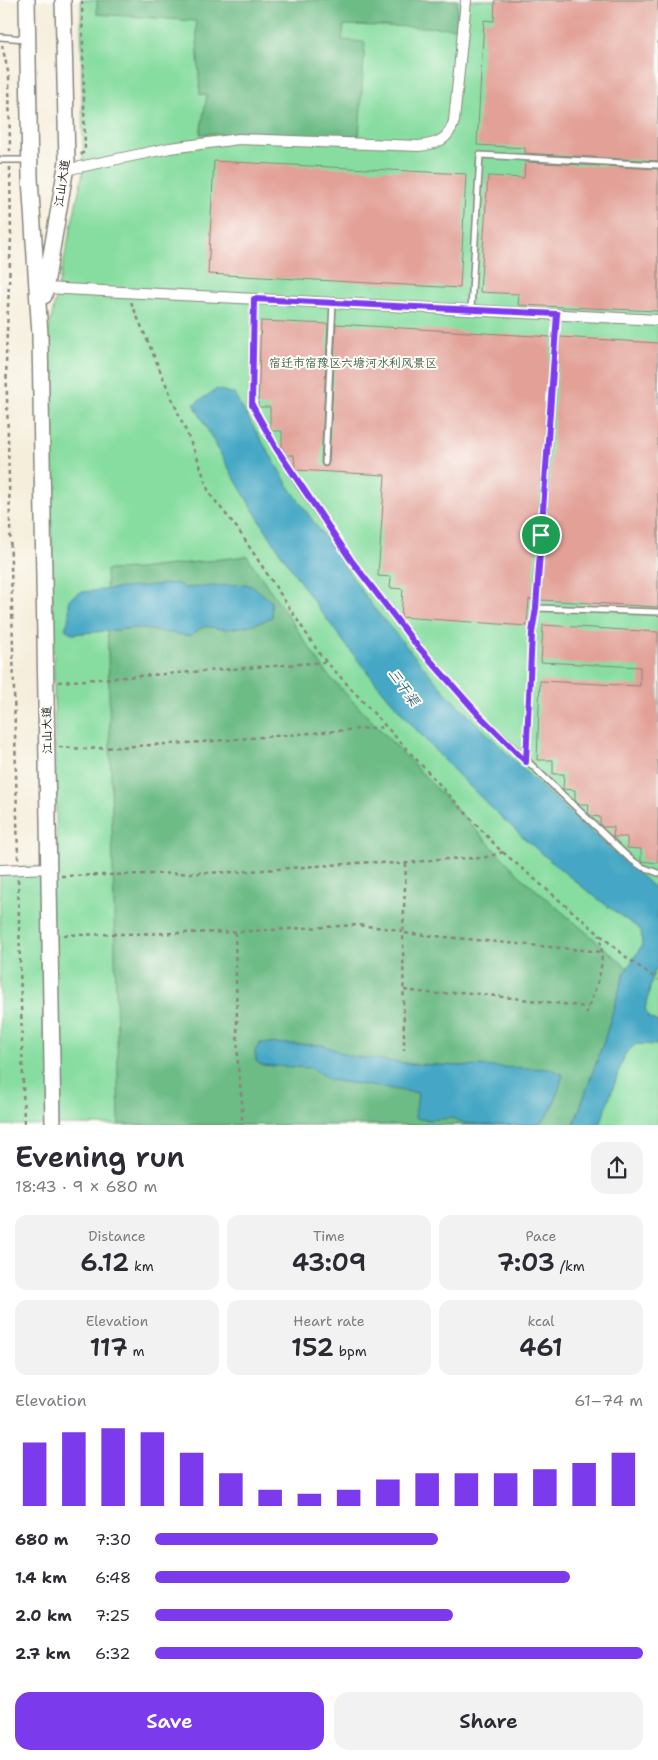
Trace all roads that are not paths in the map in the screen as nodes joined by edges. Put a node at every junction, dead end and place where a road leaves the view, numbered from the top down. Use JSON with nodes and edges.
{"nodes":[{"id":1,"x":27,"y":0,"type":"edge"},
{"id":2,"x":63,"y":0,"type":"edge"},
{"id":3,"x":466,"y":0,"type":"edge"},
{"id":4,"x":0,"y":38,"type":"edge"},
{"id":5,"x":28,"y":39,"type":"junction"},
{"id":6,"x":0,"y":160,"type":"edge"},
{"id":7,"x":30,"y":160,"type":"junction"},
{"id":8,"x":658,"y":165,"type":"edge"},
{"id":9,"x":65,"y":170,"type":"junction"},
{"id":10,"x":45,"y":288,"type":"junction"},
{"id":11,"x":254,"y":299,"type":"junction"},
{"id":12,"x":333,"y":302,"type":"junction"},
{"id":13,"x":471,"y":309,"type":"junction"},
{"id":14,"x":557,"y":314,"type":"junction"},
{"id":15,"x":658,"y":320,"type":"edge"},
{"id":16,"x":40,"y":334,"type":"junction"},
{"id":17,"x":325,"y":463,"type":"dead end"},
{"id":18,"x":536,"y":608,"type":"junction"},
{"id":19,"x":658,"y":612,"type":"edge"},
{"id":20,"x":526,"y":762,"type":"junction"},
{"id":21,"x":0,"y":870,"type":"edge"},
{"id":22,"x":55,"y":872,"type":"junction"},
{"id":23,"x":658,"y":873,"type":"edge"},
{"id":24,"x":53,"y":1125,"type":"edge"}],
"edges":[{"from":1,"to":5,"type":"main road","name":"江山大道"},
{"from":2,"to":9,"type":"main road","name":"江山大道"},
{"from":3,"to":9,"type":"street"},
{"from":4,"to":5,"type":"lane"},
{"from":5,"to":7,"type":"main road","name":"江山大道"},
{"from":6,"to":7,"type":"lane"},
{"from":7,"to":16,"type":"main road","name":"江山大道"},
{"from":8,"to":13,"type":"lane"},
{"from":9,"to":10,"type":"main road","name":"江山大道"},
{"from":10,"to":11,"type":"street"},
{"from":10,"to":16,"type":"main road","name":"江山大道"},
{"from":11,"to":12,"type":"street"},
{"from":11,"to":20,"type":"lane"},
{"from":12,"to":13,"type":"street"},
{"from":12,"to":17,"type":"lane"},
{"from":13,"to":14,"type":"street"},
{"from":14,"to":15,"type":"street"},
{"from":14,"to":18,"type":"lane"},
{"from":16,"to":22,"type":"main road","name":"江山大道"},
{"from":18,"to":19,"type":"lane"},
{"from":18,"to":20,"type":"lane"},
{"from":20,"to":23,"type":"lane"},
{"from":21,"to":22,"type":"street"},
{"from":22,"to":24,"type":"main road","name":"江山大道"}]}
